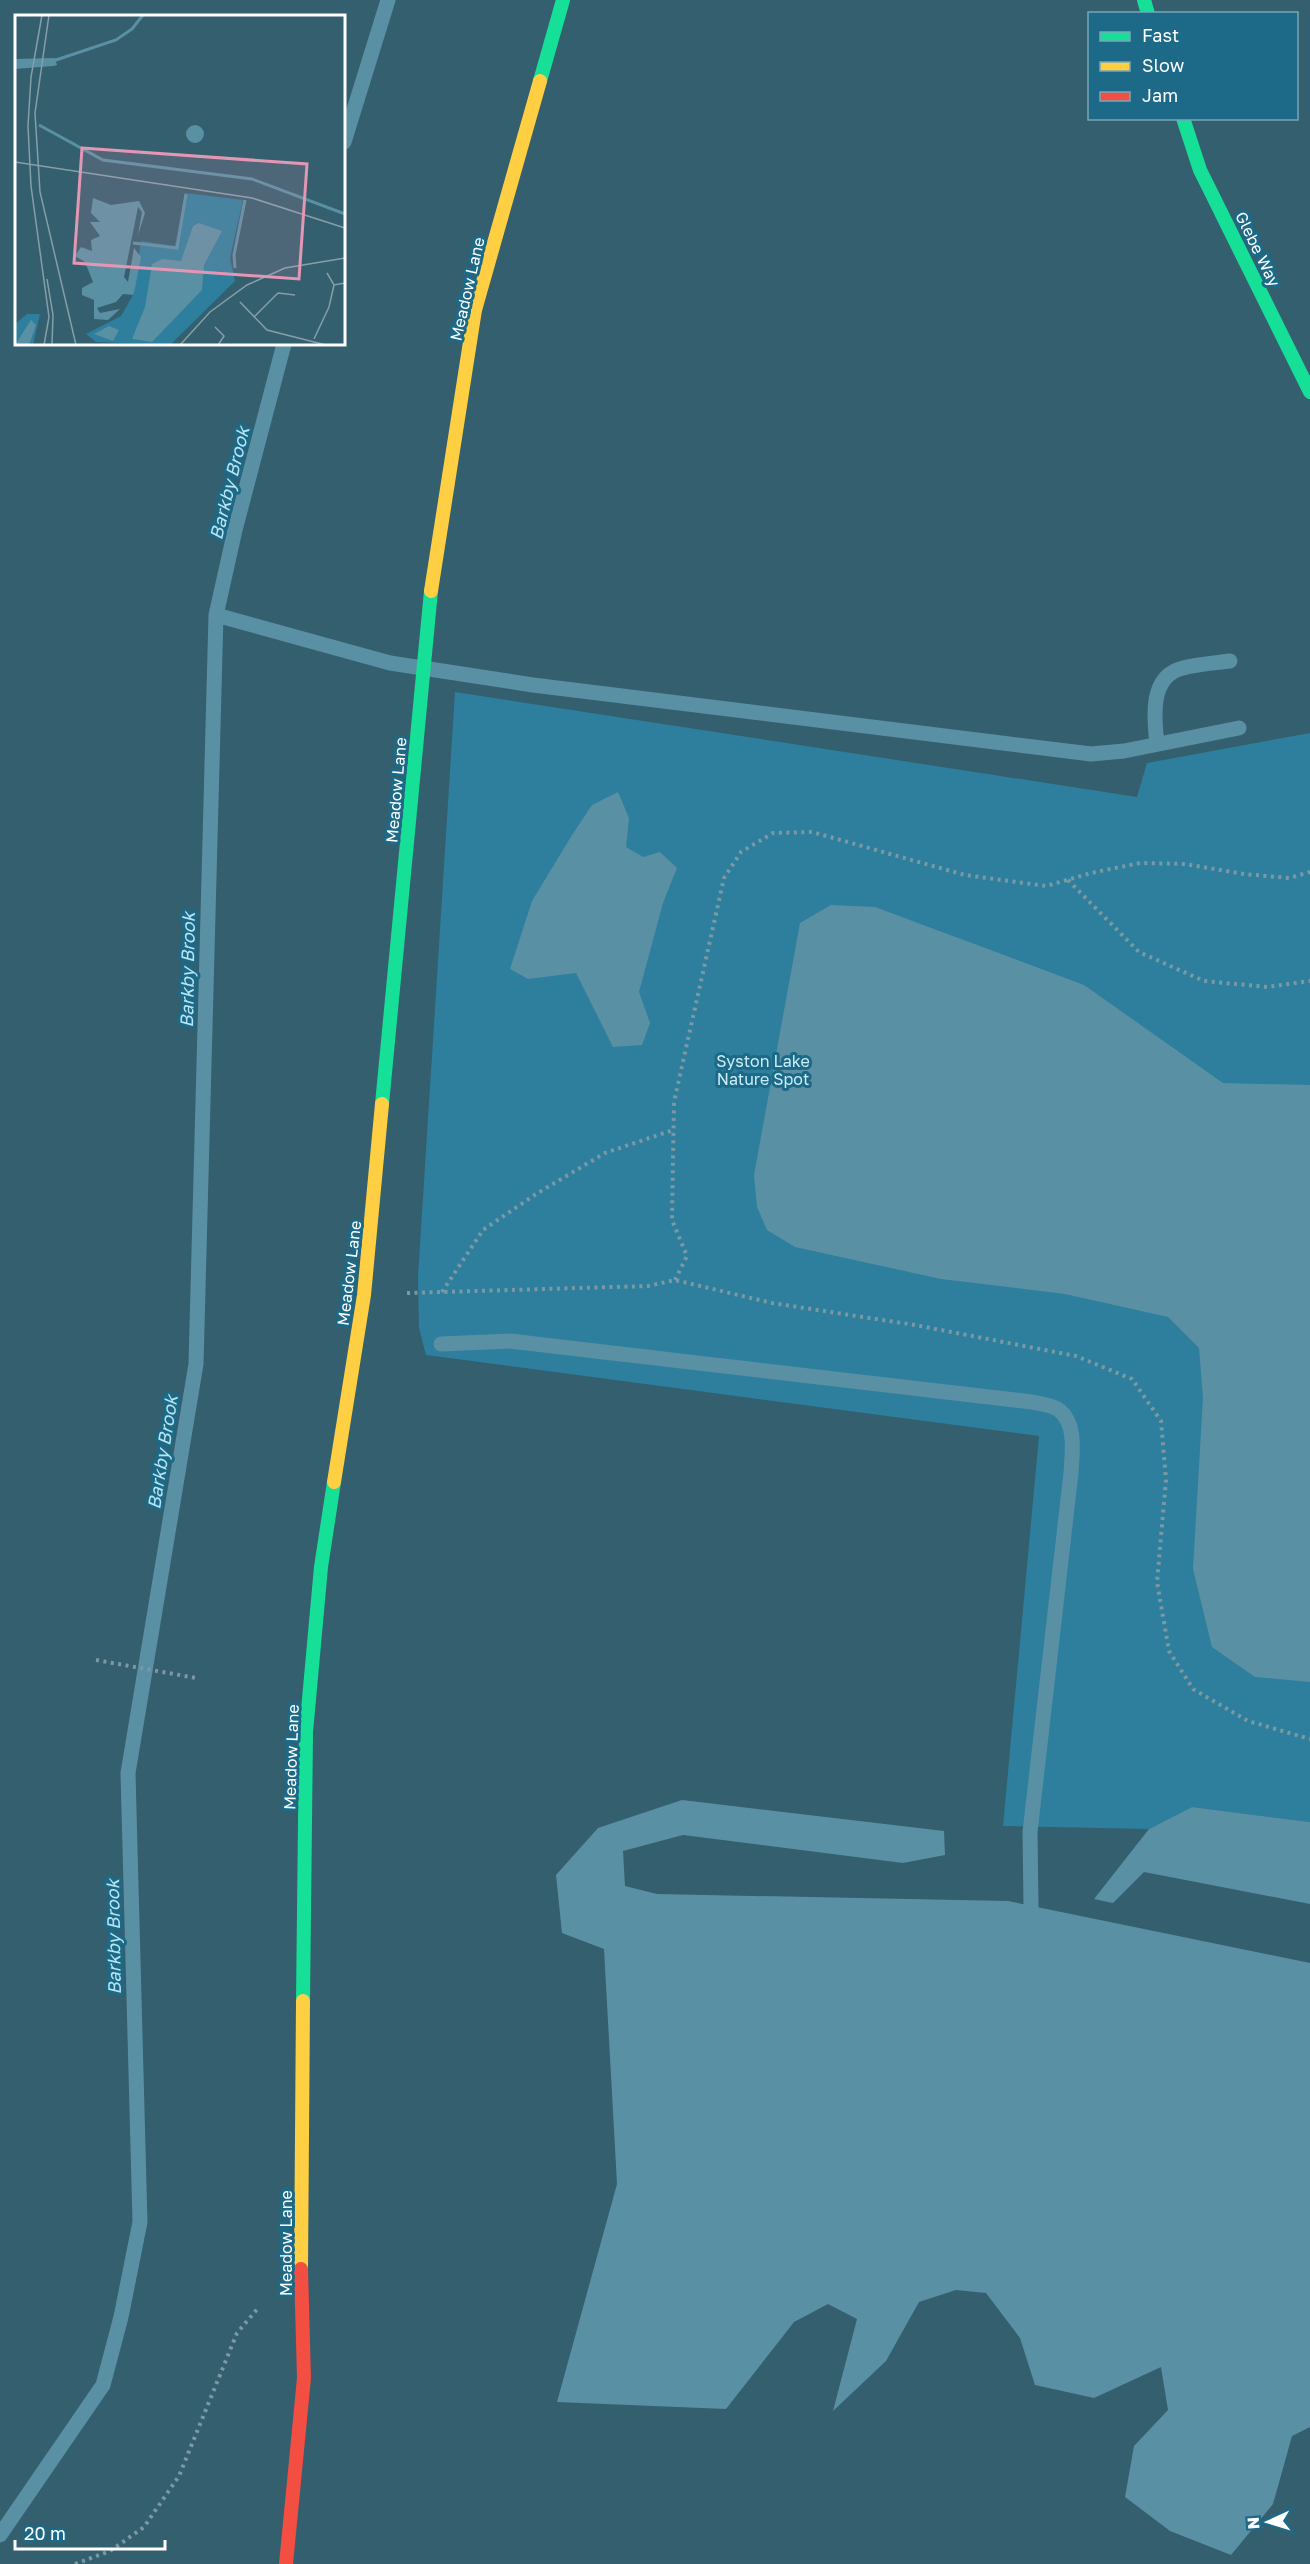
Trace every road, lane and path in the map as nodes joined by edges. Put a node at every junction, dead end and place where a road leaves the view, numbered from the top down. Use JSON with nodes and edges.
{"nodes":[{"id":1,"x":563,"y":0,"type":"edge"},
{"id":2,"x":1184,"y":120,"type":"edge"},
{"id":3,"x":1310,"y":392,"type":"edge"},
{"id":4,"x":1310,"y":872,"type":"edge"},
{"id":5,"x":1067,"y":879,"type":"junction"},
{"id":6,"x":1310,"y":981,"type":"edge"},
{"id":7,"x":673,"y":1130,"type":"junction"},
{"id":8,"x":675,"y":1280,"type":"junction"},
{"id":9,"x":442,"y":1292,"type":"junction"},
{"id":10,"x":364,"y":1295,"type":"junction"},
{"id":11,"x":96,"y":1660,"type":"dead end"},
{"id":12,"x":196,"y":1678,"type":"dead end"},
{"id":13,"x":1310,"y":1739,"type":"edge"},
{"id":14,"x":266,"y":2299,"type":"dead end"},
{"id":15,"x":75,"y":2564,"type":"edge"},
{"id":16,"x":286,"y":2564,"type":"edge"}],
"edges":[{"from":1,"to":10,"type":"street","name":"Meadow Lane"},
{"from":2,"to":3,"type":"street","name":"Glebe Way"},
{"from":4,"to":5,"type":"path"},
{"from":5,"to":6,"type":"path"},
{"from":5,"to":7,"type":"path"},
{"from":7,"to":8,"type":"path"},
{"from":7,"to":9,"type":"path"},
{"from":8,"to":9,"type":"path"},
{"from":8,"to":13,"type":"path"},
{"from":9,"to":10,"type":"path"},
{"from":10,"to":16,"type":"street","name":"Meadow Lane"},
{"from":11,"to":12,"type":"path"},
{"from":14,"to":15,"type":"path"}]}
